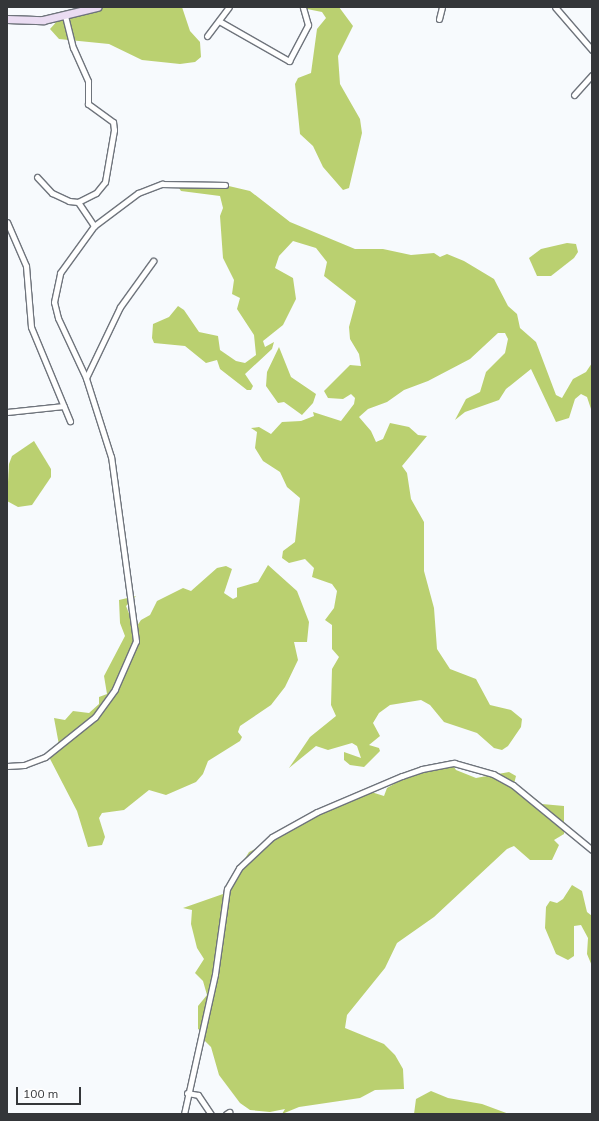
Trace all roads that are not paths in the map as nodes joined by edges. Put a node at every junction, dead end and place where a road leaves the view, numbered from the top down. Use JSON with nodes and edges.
{"nodes":[{"id":1,"x":98,"y":7,"type":"edge"},
{"id":2,"x":229,"y":7,"type":"edge"},
{"id":3,"x":303,"y":7,"type":"edge"},
{"id":4,"x":442,"y":7,"type":"edge"},
{"id":5,"x":555,"y":7,"type":"edge"},
{"id":6,"x":65,"y":16,"type":"junction"},
{"id":7,"x":7,"y":19,"type":"edge"},
{"id":8,"x":439,"y":19,"type":"dead end"},
{"id":9,"x":219,"y":21,"type":"junction"},
{"id":10,"x":206,"y":36,"type":"dead end"},
{"id":11,"x":592,"y":50,"type":"edge"},
{"id":12,"x":592,"y":75,"type":"edge"},
{"id":13,"x":574,"y":95,"type":"dead end"},
{"id":14,"x":37,"y":177,"type":"dead end"},
{"id":15,"x":225,"y":185,"type":"dead end"},
{"id":16,"x":78,"y":202,"type":"junction"},
{"id":17,"x":7,"y":222,"type":"edge"},
{"id":18,"x":94,"y":226,"type":"junction"},
{"id":19,"x":153,"y":261,"type":"dead end"},
{"id":20,"x":86,"y":378,"type":"junction"},
{"id":21,"x":64,"y":406,"type":"junction"},
{"id":22,"x":7,"y":412,"type":"edge"},
{"id":23,"x":70,"y":422,"type":"dead end"},
{"id":24,"x":7,"y":766,"type":"edge"},
{"id":25,"x":592,"y":850,"type":"edge"},
{"id":26,"x":187,"y":1093,"type":"junction"},
{"id":27,"x":184,"y":1114,"type":"edge"},
{"id":28,"x":211,"y":1114,"type":"edge"}],
"edges":[{"from":1,"to":6,"type":"main road"},
{"from":2,"to":9,"type":"street"},
{"from":3,"to":9,"type":"street"},
{"from":4,"to":8,"type":"street"},
{"from":5,"to":11,"type":"street"},
{"from":6,"to":7,"type":"main road"},
{"from":6,"to":16,"type":"street"},
{"from":9,"to":10,"type":"street"},
{"from":12,"to":13,"type":"street"},
{"from":14,"to":16,"type":"street"},
{"from":15,"to":18,"type":"street"},
{"from":16,"to":18,"type":"street"},
{"from":17,"to":21,"type":"street"},
{"from":18,"to":20,"type":"street"},
{"from":19,"to":20,"type":"street"},
{"from":20,"to":24,"type":"street"},
{"from":21,"to":22,"type":"street"},
{"from":21,"to":23,"type":"street"},
{"from":25,"to":26,"type":"street"},
{"from":26,"to":27,"type":"street"},
{"from":26,"to":28,"type":"street"}]}
